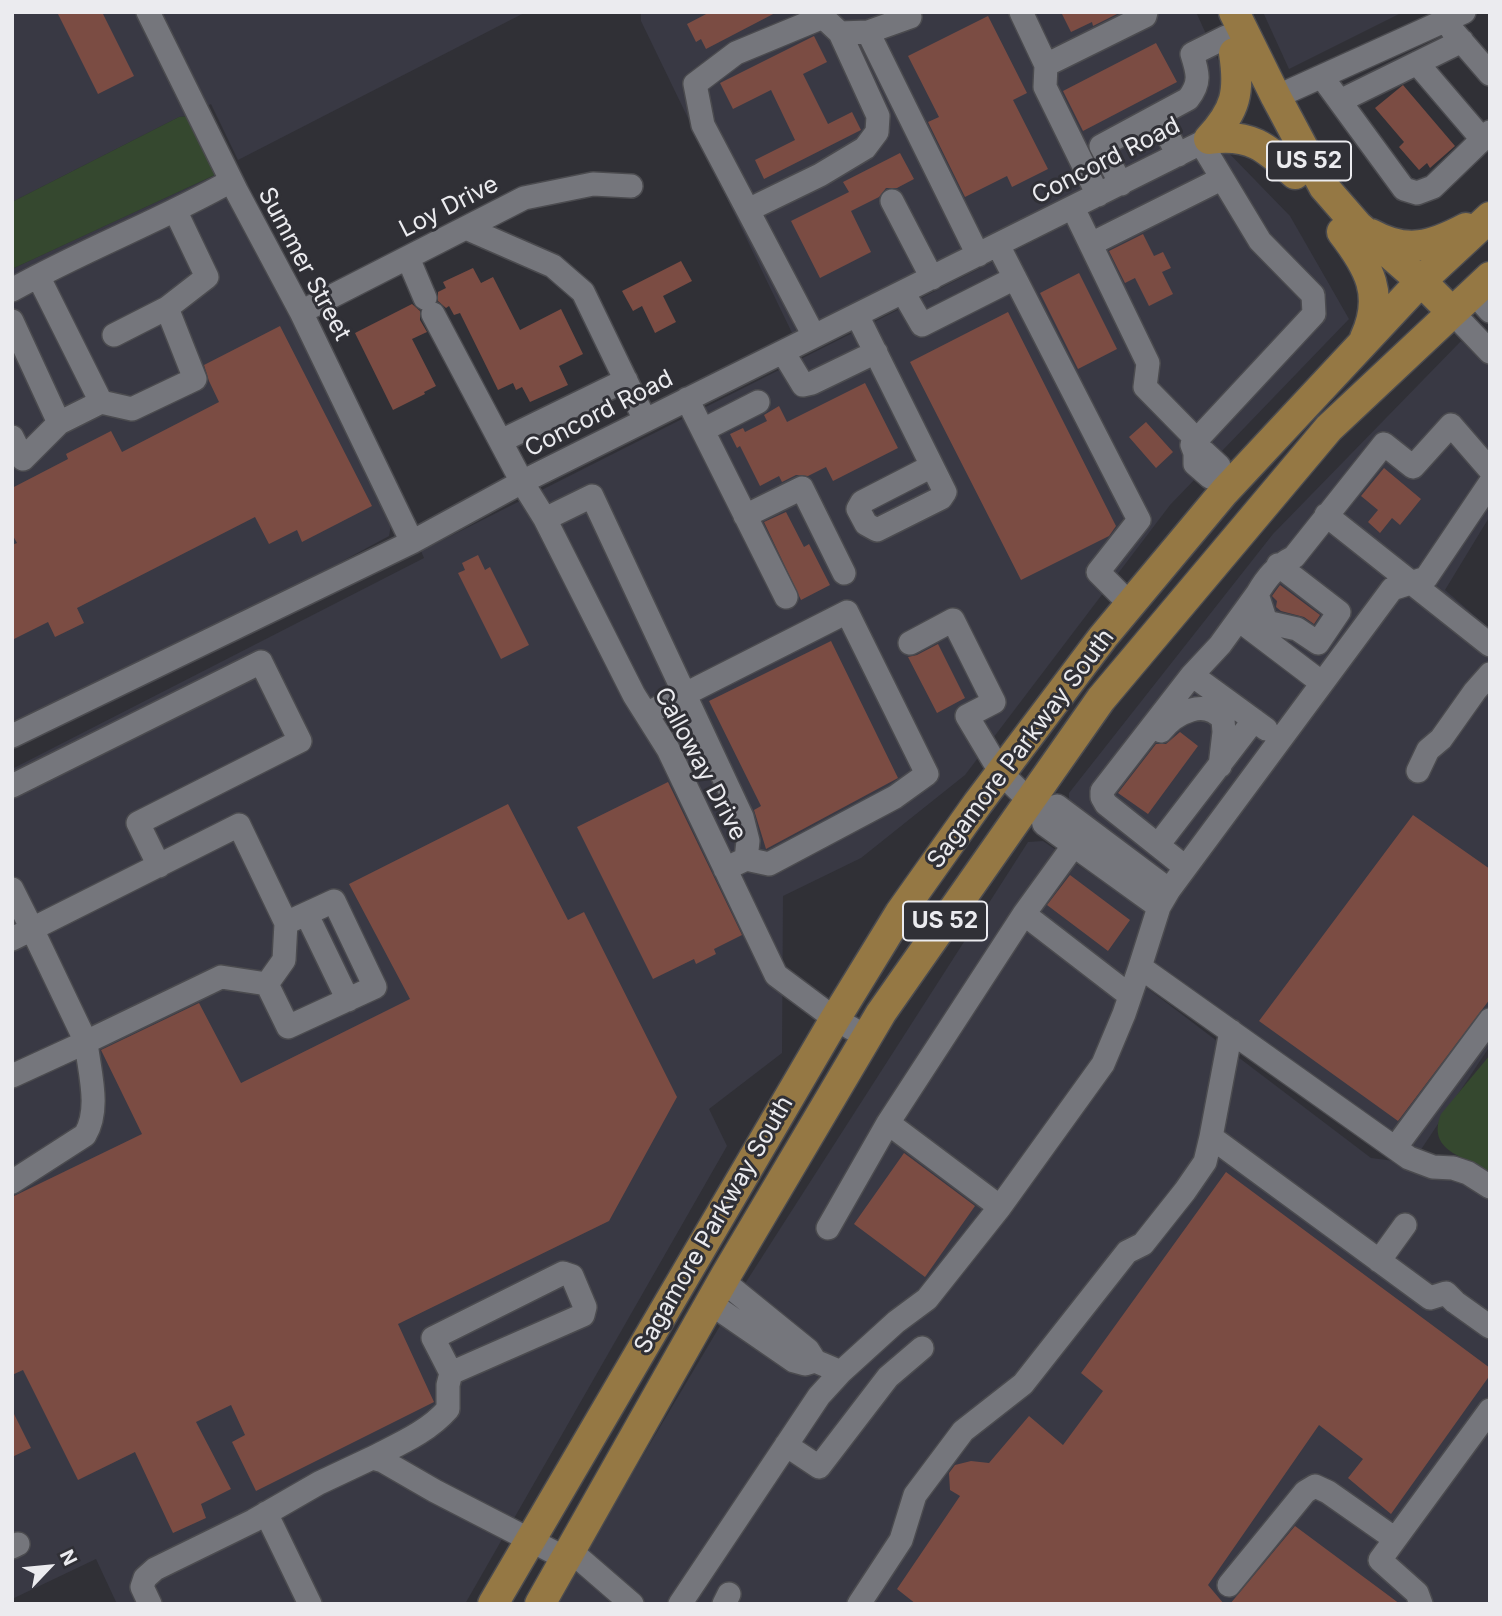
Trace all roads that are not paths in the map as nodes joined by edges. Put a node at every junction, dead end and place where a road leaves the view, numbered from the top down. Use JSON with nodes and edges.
{"nodes":[{"id":1,"x":148,"y":12,"type":"edge"},
{"id":2,"x":1021,"y":12,"type":"edge"},
{"id":3,"x":1146,"y":12,"type":"edge"},
{"id":4,"x":911,"y":16,"type":"dead end"},
{"id":5,"x":1455,"y":17,"type":"edge"},
{"id":6,"x":1227,"y":29,"type":"edge"},
{"id":7,"x":868,"y":32,"type":"junction"},
{"id":8,"x":840,"y":33,"type":"junction"},
{"id":9,"x":1462,"y":41,"type":"junction"},
{"id":10,"x":1417,"y":63,"type":"junction"},
{"id":11,"x":1046,"y":65,"type":"junction"},
{"id":12,"x":1490,"y":74,"type":"edge"},
{"id":13,"x":1322,"y":77,"type":"junction"},
{"id":14,"x":1276,"y":97,"type":"junction"},
{"id":15,"x":1340,"y":101,"type":"junction"},
{"id":16,"x":906,"y":108,"type":"junction"},
{"id":17,"x":878,"y":116,"type":"junction"},
{"id":18,"x":1158,"y":116,"type":"junction"},
{"id":19,"x":1486,"y":136,"type":"edge"},
{"id":20,"x":1205,"y":141,"type":"junction"},
{"id":21,"x":1178,"y":155,"type":"junction"},
{"id":22,"x":1295,"y":174,"type":"junction"},
{"id":23,"x":1221,"y":179,"type":"junction"},
{"id":24,"x":231,"y":181,"type":"junction"},
{"id":25,"x":1121,"y":184,"type":"junction"},
{"id":26,"x":631,"y":186,"type":"dead end"},
{"id":27,"x":1098,"y":195,"type":"junction"},
{"id":28,"x":892,"y":201,"type":"dead end"},
{"id":29,"x":1073,"y":208,"type":"junction"},
{"id":30,"x":175,"y":210,"type":"junction"},
{"id":31,"x":748,"y":210,"type":"junction"},
{"id":32,"x":1490,"y":215,"type":"edge"},
{"id":33,"x":466,"y":228,"type":"junction"},
{"id":34,"x":1350,"y":229,"type":"junction"},
{"id":35,"x":1091,"y":244,"type":"junction"},
{"id":36,"x":988,"y":250,"type":"junction"},
{"id":37,"x":408,"y":258,"type":"junction"},
{"id":38,"x":38,"y":276,"type":"junction"},
{"id":39,"x":932,"y":278,"type":"junction"},
{"id":40,"x":1015,"y":278,"type":"junction"},
{"id":41,"x":1421,"y":281,"type":"junction"},
{"id":42,"x":12,"y":290,"type":"edge"},
{"id":43,"x":903,"y":292,"type":"junction"},
{"id":44,"x":1484,"y":293,"type":"edge"},
{"id":45,"x":167,"y":308,"type":"junction"},
{"id":46,"x":1451,"y":311,"type":"junction"},
{"id":47,"x":301,"y":312,"type":"junction"},
{"id":48,"x":857,"y":315,"type":"junction"},
{"id":49,"x":12,"y":321,"type":"edge"},
{"id":50,"x":114,"y":335,"type":"dead end"},
{"id":51,"x":814,"y":336,"type":"junction"},
{"id":52,"x":1362,"y":345,"type":"junction"},
{"id":53,"x":783,"y":352,"type":"junction"},
{"id":54,"x":876,"y":352,"type":"junction"},
{"id":55,"x":1490,"y":352,"type":"edge"},
{"id":56,"x":626,"y":380,"type":"junction"},
{"id":57,"x":687,"y":399,"type":"junction"},
{"id":58,"x":101,"y":402,"type":"junction"},
{"id":59,"x":758,"y":402,"type":"dead end"},
{"id":60,"x":645,"y":420,"type":"junction"},
{"id":61,"x":59,"y":423,"type":"junction"},
{"id":62,"x":703,"y":430,"type":"junction"},
{"id":63,"x":12,"y":438,"type":"edge"},
{"id":64,"x":501,"y":441,"type":"junction"},
{"id":65,"x":1196,"y":446,"type":"junction"},
{"id":66,"x":18,"y":461,"type":"edge"},
{"id":67,"x":932,"y":466,"type":"dead end"},
{"id":68,"x":1490,"y":470,"type":"edge"},
{"id":69,"x":1225,"y":481,"type":"junction"},
{"id":70,"x":522,"y":482,"type":"junction"},
{"id":71,"x":1490,"y":483,"type":"edge"},
{"id":72,"x":1326,"y":515,"type":"junction"},
{"id":73,"x":745,"y":516,"type":"junction"},
{"id":74,"x":545,"y":519,"type":"junction"},
{"id":75,"x":412,"y":542,"type":"junction"},
{"id":76,"x":1286,"y":561,"type":"junction"},
{"id":77,"x":844,"y":573,"type":"dead end"},
{"id":78,"x":1413,"y":582,"type":"junction"},
{"id":79,"x":1257,"y":594,"type":"junction"},
{"id":80,"x":786,"y":597,"type":"dead end"},
{"id":81,"x":1130,"y":604,"type":"junction"},
{"id":82,"x":1239,"y":620,"type":"junction"},
{"id":83,"x":910,"y":643,"type":"dead end"},
{"id":84,"x":1490,"y":645,"type":"edge"},
{"id":85,"x":1490,"y":674,"type":"edge"},
{"id":86,"x":1192,"y":675,"type":"junction"},
{"id":87,"x":1322,"y":683,"type":"junction"},
{"id":88,"x":684,"y":694,"type":"junction"},
{"id":89,"x":646,"y":714,"type":"junction"},
{"id":90,"x":1254,"y":720,"type":"junction"},
{"id":91,"x":12,"y":736,"type":"edge"},
{"id":92,"x":1280,"y":740,"type":"junction"},
{"id":93,"x":1220,"y":766,"type":"junction"},
{"id":94,"x":1418,"y":771,"type":"dead end"},
{"id":95,"x":1001,"y":773,"type":"junction"},
{"id":96,"x":12,"y":786,"type":"edge"},
{"id":97,"x":1035,"y":807,"type":"junction"},
{"id":98,"x":1114,"y":810,"type":"junction"},
{"id":99,"x":1074,"y":845,"type":"junction"},
{"id":100,"x":1158,"y":845,"type":"junction"},
{"id":101,"x":746,"y":859,"type":"junction"},
{"id":102,"x":159,"y":866,"type":"junction"},
{"id":103,"x":1185,"y":867,"type":"junction"},
{"id":104,"x":725,"y":869,"type":"junction"},
{"id":105,"x":12,"y":889,"type":"edge"},
{"id":106,"x":1164,"y":898,"type":"junction"},
{"id":107,"x":1024,"y":914,"type":"junction"},
{"id":108,"x":297,"y":919,"type":"junction"},
{"id":109,"x":22,"y":934,"type":"edge"},
{"id":110,"x":1140,"y":967,"type":"junction"},
{"id":111,"x":267,"y":984,"type":"junction"},
{"id":112,"x":1129,"y":995,"type":"junction"},
{"id":113,"x":835,"y":1019,"type":"junction"},
{"id":114,"x":1490,"y":1020,"type":"edge"},
{"id":115,"x":1231,"y":1031,"type":"junction"},
{"id":116,"x":867,"y":1037,"type":"junction"},
{"id":117,"x":86,"y":1042,"type":"junction"},
{"id":118,"x":12,"y":1076,"type":"edge"},
{"id":119,"x":888,"y":1124,"type":"junction"},
{"id":120,"x":1211,"y":1137,"type":"junction"},
{"id":121,"x":1395,"y":1148,"type":"junction"},
{"id":122,"x":12,"y":1182,"type":"edge"},
{"id":123,"x":1490,"y":1187,"type":"edge"},
{"id":124,"x":1000,"y":1207,"type":"junction"},
{"id":125,"x":1405,"y":1225,"type":"dead end"},
{"id":126,"x":828,"y":1228,"type":"dead end"},
{"id":127,"x":1379,"y":1261,"type":"junction"},
{"id":128,"x":716,"y":1292,"type":"junction"},
{"id":129,"x":1490,"y":1327,"type":"edge"},
{"id":130,"x":922,"y":1349,"type":"dead end"},
{"id":131,"x":841,"y":1372,"type":"junction"},
{"id":132,"x":451,"y":1373,"type":"junction"},
{"id":133,"x":1490,"y":1410,"type":"edge"},
{"id":134,"x":786,"y":1446,"type":"junction"},
{"id":135,"x":372,"y":1458,"type":"junction"},
{"id":136,"x":266,"y":1513,"type":"junction"},
{"id":137,"x":530,"y":1539,"type":"junction"},
{"id":138,"x":1395,"y":1539,"type":"junction"},
{"id":139,"x":565,"y":1558,"type":"junction"},
{"id":140,"x":1228,"y":1586,"type":"dead end"},
{"id":141,"x":150,"y":1604,"type":"edge"},
{"id":142,"x":310,"y":1604,"type":"edge"},
{"id":143,"x":493,"y":1604,"type":"edge"},
{"id":144,"x":540,"y":1604,"type":"edge"},
{"id":145,"x":610,"y":1604,"type":"edge"},
{"id":146,"x":632,"y":1604,"type":"edge"},
{"id":147,"x":680,"y":1604,"type":"edge"},
{"id":148,"x":859,"y":1604,"type":"edge"},
{"id":149,"x":1421,"y":1604,"type":"edge"}],
"edges":[{"from":1,"to":24,"type":"street","name":"Summer Street"},
{"from":2,"to":11,"type":"street"},
{"from":3,"to":11,"type":"street"},
{"from":4,"to":7,"type":"street"},
{"from":5,"to":9,"type":"street"},
{"from":5,"to":13,"type":"street"},
{"from":6,"to":14,"type":"main road","number":"US 52"},
{"from":6,"to":18,"type":"street"},
{"from":6,"to":20,"type":"main road"},
{"from":6,"to":22,"type":"main road","number":"US 52"},
{"from":7,"to":8,"type":"street"},
{"from":7,"to":16,"type":"street"},
{"from":8,"to":17,"type":"street"},
{"from":8,"to":31,"type":"street"},
{"from":9,"to":10,"type":"street"},
{"from":9,"to":12,"type":"street"},
{"from":10,"to":15,"type":"street"},
{"from":10,"to":19,"type":"street"},
{"from":11,"to":27,"type":"street"},
{"from":13,"to":14,"type":"street"},
{"from":13,"to":15,"type":"street"},
{"from":14,"to":34,"type":"main road","number":"US 52"},
{"from":15,"to":19,"type":"street"},
{"from":16,"to":17,"type":"street"},
{"from":16,"to":36,"type":"street"},
{"from":17,"to":31,"type":"street"},
{"from":18,"to":21,"type":"street"},
{"from":18,"to":25,"type":"street"},
{"from":20,"to":21,"type":"street","name":"Concord Road"},
{"from":20,"to":22,"type":"main road"},
{"from":20,"to":23,"type":"street"},
{"from":21,"to":25,"type":"street","name":"Concord Road"},
{"from":22,"to":34,"type":"main road","number":"US 52"},
{"from":23,"to":35,"type":"street"},
{"from":23,"to":65,"type":"street"},
{"from":24,"to":30,"type":"street"},
{"from":24,"to":47,"type":"street","name":"Summer Street"},
{"from":25,"to":27,"type":"street","name":"Concord Road"},
{"from":26,"to":33,"type":"street","name":"Loy Drive"},
{"from":27,"to":29,"type":"street","name":"Concord Road"},
{"from":28,"to":39,"type":"street"},
{"from":29,"to":35,"type":"street"},
{"from":29,"to":36,"type":"street","name":"Concord Road"},
{"from":30,"to":38,"type":"street"},
{"from":30,"to":45,"type":"street"},
{"from":31,"to":51,"type":"street"},
{"from":32,"to":34,"type":"main road"},
{"from":32,"to":41,"type":"main road","name":"Sagamore Parkway South"},
{"from":33,"to":37,"type":"street","name":"Loy Drive"},
{"from":33,"to":56,"type":"street"},
{"from":34,"to":41,"type":"main road","number":"US 52"},
{"from":34,"to":52,"type":"main road","number":"US 52"},
{"from":35,"to":65,"type":"street"},
{"from":36,"to":39,"type":"street","name":"Concord Road"},
{"from":36,"to":40,"type":"street"},
{"from":37,"to":47,"type":"street","name":"Loy Drive"},
{"from":37,"to":64,"type":"street","name":"Calloway Drive"},
{"from":38,"to":42,"type":"street"},
{"from":38,"to":58,"type":"street"},
{"from":39,"to":43,"type":"street","name":"Concord Road"},
{"from":40,"to":43,"type":"street"},
{"from":40,"to":81,"type":"street"},
{"from":41,"to":46,"type":"main road","number":"US 52"},
{"from":41,"to":52,"type":"main road","name":"Sagamore Parkway South"},
{"from":43,"to":48,"type":"street","name":"Concord Road"},
{"from":44,"to":46,"type":"main road","name":"Sagamore Parkway South"},
{"from":45,"to":50,"type":"street"},
{"from":45,"to":58,"type":"street"},
{"from":46,"to":55,"type":"street"},
{"from":46,"to":97,"type":"main road","name":"Sagamore Parkway South","number":"US 52"},
{"from":47,"to":75,"type":"street","name":"Summer Street"},
{"from":48,"to":51,"type":"street","name":"Concord Road"},
{"from":48,"to":54,"type":"street"},
{"from":49,"to":61,"type":"street"},
{"from":51,"to":53,"type":"street","name":"Concord Road"},
{"from":52,"to":69,"type":"main road","name":"Sagamore Parkway South","number":"US 52"},
{"from":53,"to":54,"type":"street"},
{"from":53,"to":57,"type":"street","name":"Concord Road"},
{"from":54,"to":67,"type":"street"},
{"from":56,"to":60,"type":"street"},
{"from":56,"to":64,"type":"street"},
{"from":57,"to":60,"type":"street","name":"Concord Road"},
{"from":57,"to":62,"type":"street"},
{"from":58,"to":61,"type":"street"},
{"from":59,"to":62,"type":"street"},
{"from":60,"to":70,"type":"street","name":"Concord Road"},
{"from":61,"to":66,"type":"street"},
{"from":62,"to":73,"type":"street"},
{"from":63,"to":66,"type":"street"},
{"from":64,"to":70,"type":"street","name":"Calloway Drive"},
{"from":65,"to":69,"type":"street"},
{"from":68,"to":72,"type":"street"},
{"from":69,"to":81,"type":"main road","name":"Sagamore Parkway South","number":"US 52"},
{"from":70,"to":74,"type":"street","name":"Calloway Drive"},
{"from":70,"to":75,"type":"street","name":"Concord Road"},
{"from":71,"to":78,"type":"street"},
{"from":72,"to":76,"type":"street"},
{"from":72,"to":78,"type":"street"},
{"from":73,"to":77,"type":"street"},
{"from":73,"to":80,"type":"street"},
{"from":74,"to":88,"type":"street"},
{"from":74,"to":89,"type":"street","name":"Calloway Drive"},
{"from":75,"to":91,"type":"street","name":"Concord Road"},
{"from":76,"to":79,"type":"street"},
{"from":76,"to":79,"type":"street"},
{"from":78,"to":84,"type":"street"},
{"from":78,"to":87,"type":"street"},
{"from":79,"to":82,"type":"street"},
{"from":81,"to":95,"type":"main road","name":"Sagamore Parkway South","number":"US 52"},
{"from":82,"to":86,"type":"street"},
{"from":82,"to":87,"type":"street"},
{"from":83,"to":95,"type":"street"},
{"from":85,"to":94,"type":"street"},
{"from":86,"to":90,"type":"street"},
{"from":86,"to":98,"type":"street"},
{"from":87,"to":92,"type":"street"},
{"from":88,"to":89,"type":"street"},
{"from":88,"to":101,"type":"street"},
{"from":88,"to":101,"type":"street"},
{"from":89,"to":104,"type":"street","name":"Calloway Drive"},
{"from":90,"to":92,"type":"street"},
{"from":90,"to":93,"type":"street"},
{"from":92,"to":103,"type":"street"},
{"from":93,"to":98,"type":"street"},
{"from":93,"to":100,"type":"street"},
{"from":95,"to":97,"type":"street"},
{"from":95,"to":113,"type":"main road","name":"Sagamore Parkway South","number":"US 52"},
{"from":96,"to":102,"type":"street"},
{"from":97,"to":99,"type":"street"},
{"from":97,"to":106,"type":"street"},
{"from":97,"to":116,"type":"main road","name":"Sagamore Parkway South","number":"US 52"},
{"from":98,"to":100,"type":"street"},
{"from":99,"to":106,"type":"street"},
{"from":99,"to":107,"type":"street"},
{"from":100,"to":103,"type":"street"},
{"from":101,"to":104,"type":"street"},
{"from":102,"to":108,"type":"street"},
{"from":102,"to":109,"type":"street"},
{"from":103,"to":106,"type":"street"},
{"from":104,"to":113,"type":"street","name":"Calloway Drive"},
{"from":105,"to":109,"type":"street"},
{"from":106,"to":110,"type":"street"},
{"from":107,"to":112,"type":"street"},
{"from":107,"to":119,"type":"street"},
{"from":108,"to":111,"type":"street"},
{"from":108,"to":111,"type":"street"},
{"from":109,"to":117,"type":"street"},
{"from":110,"to":112,"type":"street"},
{"from":110,"to":115,"type":"street"},
{"from":111,"to":117,"type":"street"},
{"from":112,"to":124,"type":"street"},
{"from":113,"to":116,"type":"street","name":"Calloway Drive"},
{"from":113,"to":137,"type":"main road","name":"Sagamore Parkway South","number":"US 52"},
{"from":114,"to":121,"type":"street"},
{"from":115,"to":120,"type":"street"},
{"from":115,"to":121,"type":"street"},
{"from":116,"to":128,"type":"main road","name":"Sagamore Parkway South","number":"US 52"},
{"from":117,"to":118,"type":"street"},
{"from":117,"to":122,"type":"street"},
{"from":119,"to":124,"type":"street"},
{"from":119,"to":126,"type":"street"},
{"from":120,"to":127,"type":"street"},
{"from":120,"to":148,"type":"street"},
{"from":121,"to":123,"type":"street"},
{"from":124,"to":131,"type":"street"},
{"from":125,"to":127,"type":"street"},
{"from":127,"to":129,"type":"street"},
{"from":128,"to":131,"type":"street"},
{"from":128,"to":139,"type":"main road","name":"Sagamore Parkway South","number":"US 52"},
{"from":130,"to":134,"type":"street"},
{"from":131,"to":134,"type":"street"},
{"from":132,"to":132,"type":"street"},
{"from":132,"to":135,"type":"street"},
{"from":133,"to":138,"type":"street"},
{"from":134,"to":147,"type":"street"},
{"from":135,"to":136,"type":"street"},
{"from":135,"to":137,"type":"street"},
{"from":136,"to":141,"type":"street"},
{"from":136,"to":142,"type":"street"},
{"from":137,"to":139,"type":"street"},
{"from":137,"to":143,"type":"main road","name":"Sagamore Parkway South","number":"US 52"},
{"from":138,"to":140,"type":"street"},
{"from":138,"to":149,"type":"street"},
{"from":139,"to":144,"type":"main road","name":"Sagamore Parkway South","number":"US 52"},
{"from":139,"to":145,"type":"street"},
{"from":139,"to":146,"type":"street"}]}
